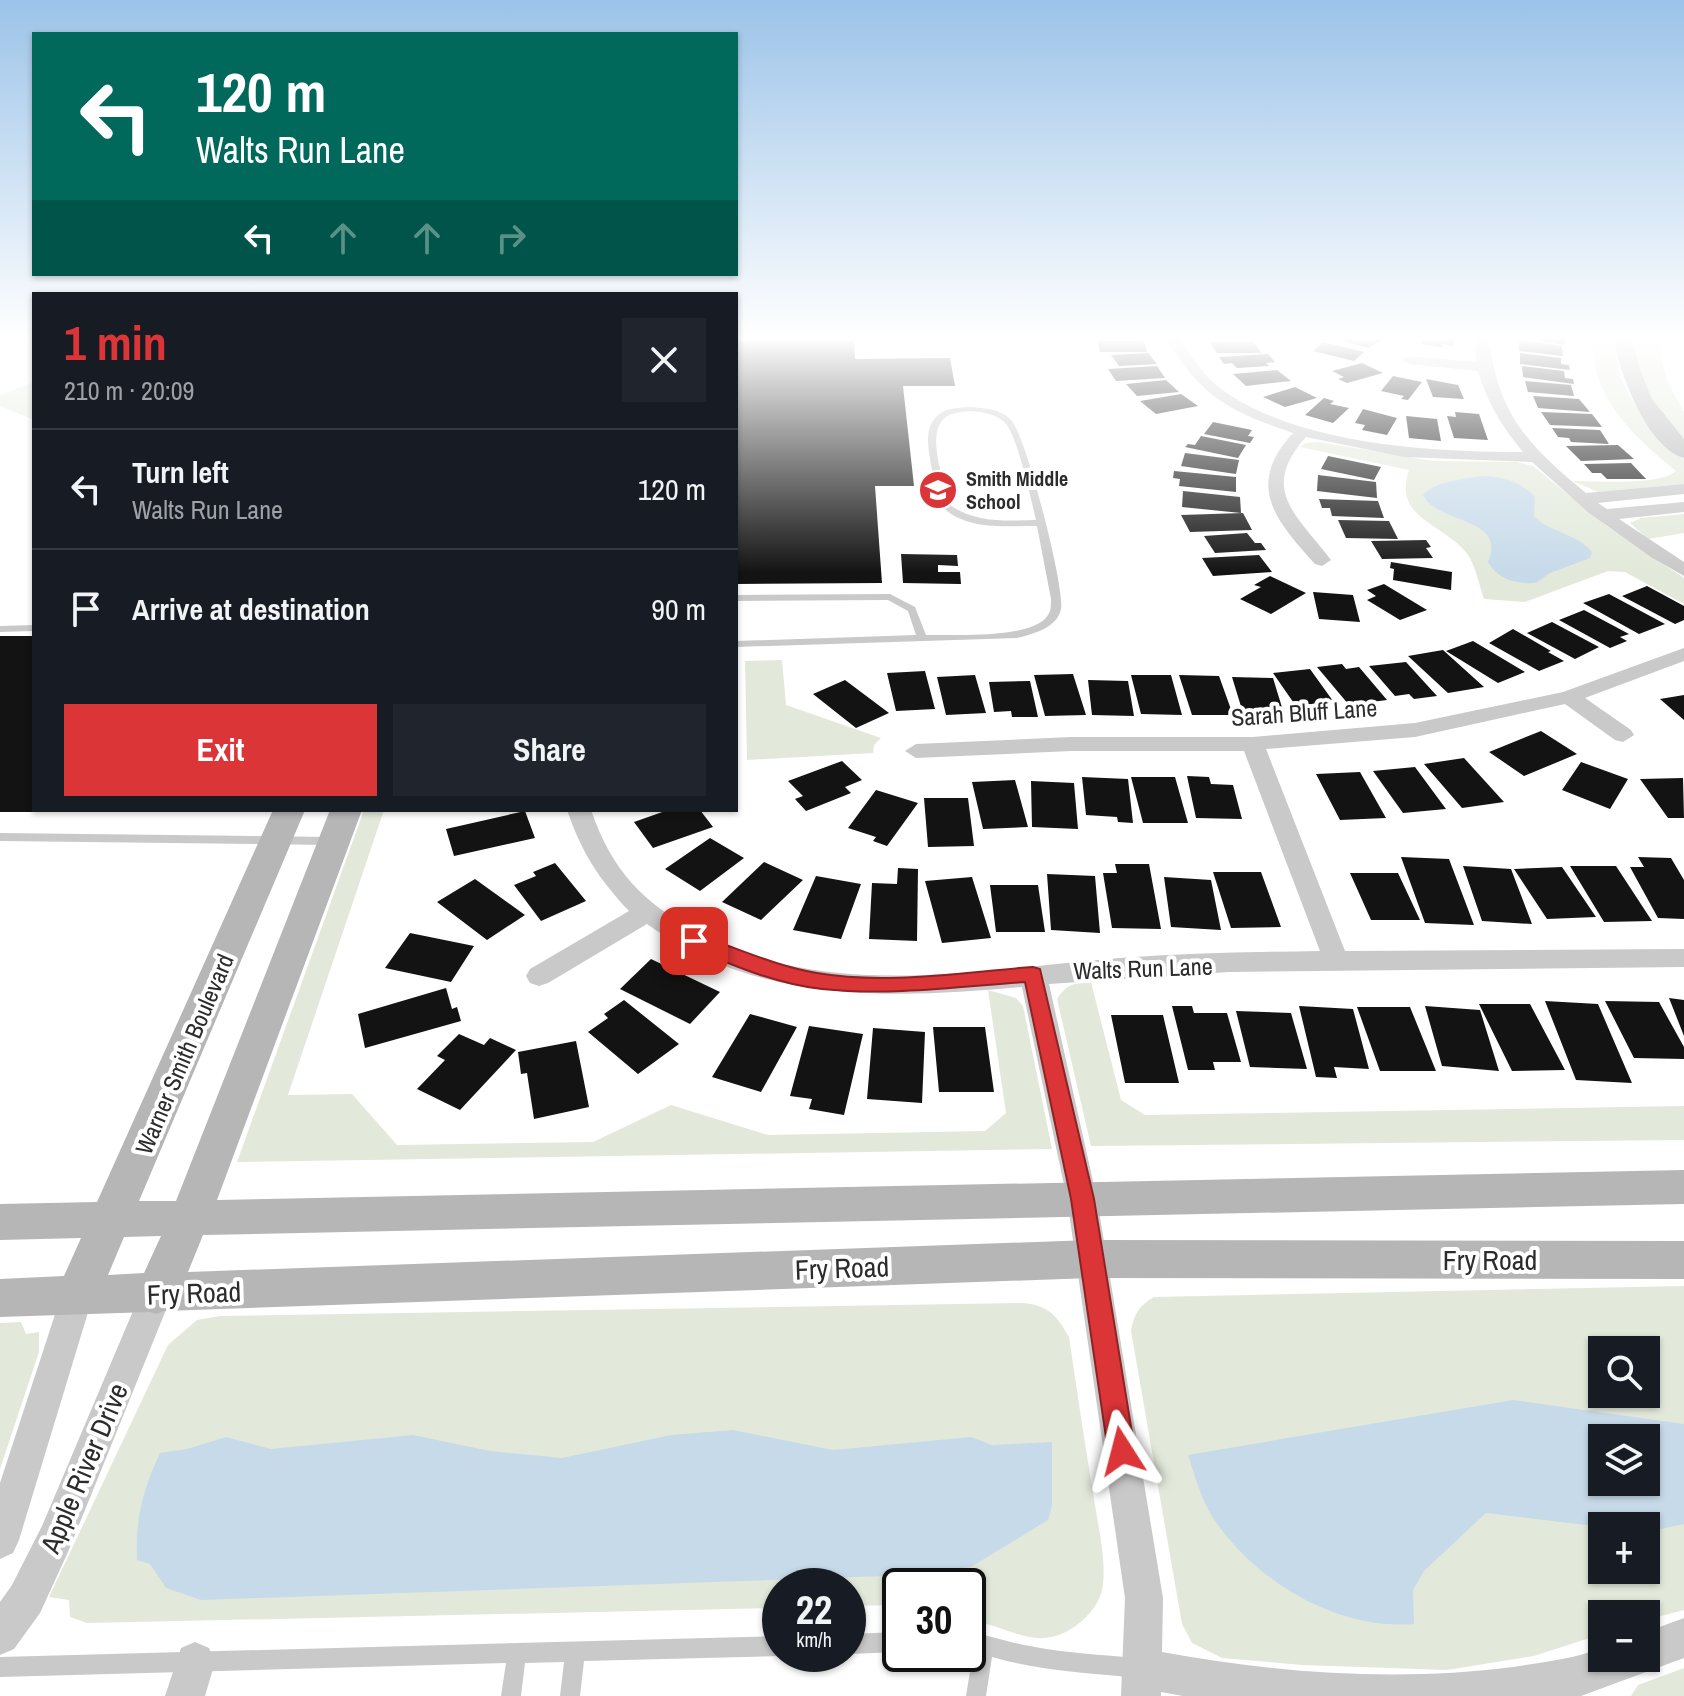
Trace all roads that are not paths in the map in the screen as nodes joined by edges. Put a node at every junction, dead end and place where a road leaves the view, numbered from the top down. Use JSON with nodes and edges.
{"nodes":[{"id":1,"x":938,"y":415,"type":"edge"},
{"id":2,"x":1000,"y":415,"type":"edge"},
{"id":3,"x":1262,"y":415,"type":"edge"},
{"id":4,"x":1505,"y":415,"type":"edge"},
{"id":5,"x":1652,"y":415,"type":"edge"},
{"id":6,"x":1302,"y":432,"type":"junction"},
{"id":7,"x":1684,"y":451,"type":"edge"},
{"id":8,"x":1535,"y":457,"type":"junction"},
{"id":9,"x":1684,"y":489,"type":"edge"},
{"id":10,"x":1583,"y":499,"type":"junction"},
{"id":11,"x":1684,"y":507,"type":"edge"},
{"id":12,"x":1604,"y":515,"type":"junction"},
{"id":13,"x":1040,"y":523,"type":"junction"},
{"id":14,"x":1322,"y":560,"type":"dead end"},
{"id":15,"x":1684,"y":570,"type":"edge"},
{"id":16,"x":738,"y":598,"type":"edge"},
{"id":17,"x":32,"y":628,"type":"edge"},
{"id":18,"x":0,"y":629,"type":"edge"},
{"id":19,"x":922,"y":639,"type":"junction"},
{"id":20,"x":738,"y":644,"type":"edge"},
{"id":21,"x":1684,"y":654,"type":"edge"},
{"id":22,"x":1569,"y":697,"type":"junction"},
{"id":23,"x":1623,"y":735,"type":"dead end"},
{"id":24,"x":1253,"y":744,"type":"junction"},
{"id":25,"x":916,"y":751,"type":"dead end"},
{"id":26,"x":288,"y":812,"type":"edge"},
{"id":27,"x":579,"y":812,"type":"edge"},
{"id":28,"x":340,"y":825,"type":"edge"},
{"id":29,"x":0,"y":837,"type":"edge"},
{"id":30,"x":276,"y":841,"type":"junction"},
{"id":31,"x":647,"y":912,"type":"junction"},
{"id":32,"x":1684,"y":958,"type":"edge"},
{"id":33,"x":1337,"y":963,"type":"junction"},
{"id":34,"x":1033,"y":974,"type":"junction"},
{"id":35,"x":539,"y":976,"type":"dead end"},
{"id":36,"x":1684,"y":1187,"type":"edge"},
{"id":37,"x":1082,"y":1199,"type":"junction"},
{"id":38,"x":190,"y":1218,"type":"junction"},
{"id":39,"x":112,"y":1220,"type":"junction"},
{"id":40,"x":0,"y":1222,"type":"edge"},
{"id":41,"x":1091,"y":1259,"type":"junction"},
{"id":42,"x":1684,"y":1260,"type":"edge"},
{"id":43,"x":156,"y":1295,"type":"junction"},
{"id":44,"x":77,"y":1296,"type":"junction"},
{"id":45,"x":0,"y":1298,"type":"edge"},
{"id":46,"x":0,"y":1540,"type":"edge"},
{"id":47,"x":0,"y":1635,"type":"edge"},
{"id":48,"x":1684,"y":1638,"type":"edge"},
{"id":49,"x":762,"y":1646,"type":"edge"},
{"id":50,"x":986,"y":1646,"type":"edge"},
{"id":51,"x":1660,"y":1647,"type":"edge"},
{"id":52,"x":575,"y":1651,"type":"junction"},
{"id":53,"x":517,"y":1652,"type":"junction"},
{"id":54,"x":0,"y":1667,"type":"edge"},
{"id":55,"x":976,"y":1672,"type":"edge"},
{"id":56,"x":1605,"y":1672,"type":"edge"},
{"id":57,"x":190,"y":1679,"type":"edge"},
{"id":58,"x":1142,"y":1682,"type":"edge"},
{"id":59,"x":1579,"y":1687,"type":"edge"},
{"id":60,"x":511,"y":1696,"type":"edge"},
{"id":61,"x":570,"y":1696,"type":"edge"},
{"id":62,"x":976,"y":1696,"type":"edge"}],
"edges":[{"from":1,"to":13,"type":"lane"},
{"from":2,"to":13,"type":"lane"},
{"from":3,"to":6,"type":"street"},
{"from":4,"to":8,"type":"street"},
{"from":5,"to":7,"type":"main road"},
{"from":6,"to":8,"type":"street"},
{"from":6,"to":14,"type":"street"},
{"from":8,"to":10,"type":"street"},
{"from":9,"to":10,"type":"street"},
{"from":10,"to":12,"type":"street"},
{"from":11,"to":12,"type":"street"},
{"from":12,"to":15,"type":"street"},
{"from":13,"to":19,"type":"lane"},
{"from":16,"to":19,"type":"lane"},
{"from":17,"to":18,"type":"lane"},
{"from":19,"to":20,"type":"lane"},
{"from":21,"to":22,"type":"street","name":"Sarah Bluff Lane"},
{"from":22,"to":23,"type":"street"},
{"from":22,"to":24,"type":"street","name":"Sarah Bluff Lane"},
{"from":24,"to":25,"type":"street","name":"Sarah Bluff Lane"},
{"from":24,"to":33,"type":"street"},
{"from":26,"to":30,"type":"main road","name":"Warner Smith Boulevard"},
{"from":27,"to":31,"type":"street","name":"Walts Run Lane"},
{"from":28,"to":30,"type":"lane"},
{"from":28,"to":38,"type":"main road"},
{"from":29,"to":30,"type":"lane"},
{"from":30,"to":39,"type":"main road","name":"Warner Smith Boulevard"},
{"from":31,"to":34,"type":"street","name":"Walts Run Lane"},
{"from":31,"to":35,"type":"street"},
{"from":32,"to":33,"type":"street","name":"Walts Run Lane"},
{"from":33,"to":34,"type":"street","name":"Walts Run Lane"},
{"from":34,"to":37,"type":"street"},
{"from":36,"to":37,"type":"main road"},
{"from":37,"to":38,"type":"main road"},
{"from":37,"to":41,"type":"street"},
{"from":38,"to":39,"type":"main road"},
{"from":38,"to":43,"type":"main road"},
{"from":39,"to":40,"type":"main road"},
{"from":39,"to":44,"type":"main road","name":"Warner Smith Boulevard"},
{"from":41,"to":42,"type":"main road","name":"Fry Road"},
{"from":41,"to":43,"type":"main road","name":"Fry Road"},
{"from":41,"to":58,"type":"street"},
{"from":43,"to":44,"type":"main road","name":"Fry Road"},
{"from":43,"to":47,"type":"street","name":"Apple River Drive"},
{"from":44,"to":45,"type":"main road","name":"Fry Road"},
{"from":44,"to":46,"type":"street","name":"Apple River Drive"},
{"from":48,"to":51,"type":"street"},
{"from":49,"to":52,"type":"lane"},
{"from":50,"to":58,"type":"lane"},
{"from":52,"to":53,"type":"lane"},
{"from":52,"to":61,"type":"lane"},
{"from":53,"to":57,"type":"lane"},
{"from":53,"to":60,"type":"lane"},
{"from":54,"to":57,"type":"lane"},
{"from":55,"to":62,"type":"lane"},
{"from":56,"to":59,"type":"street"},
{"from":58,"to":59,"type":"street"}]}
